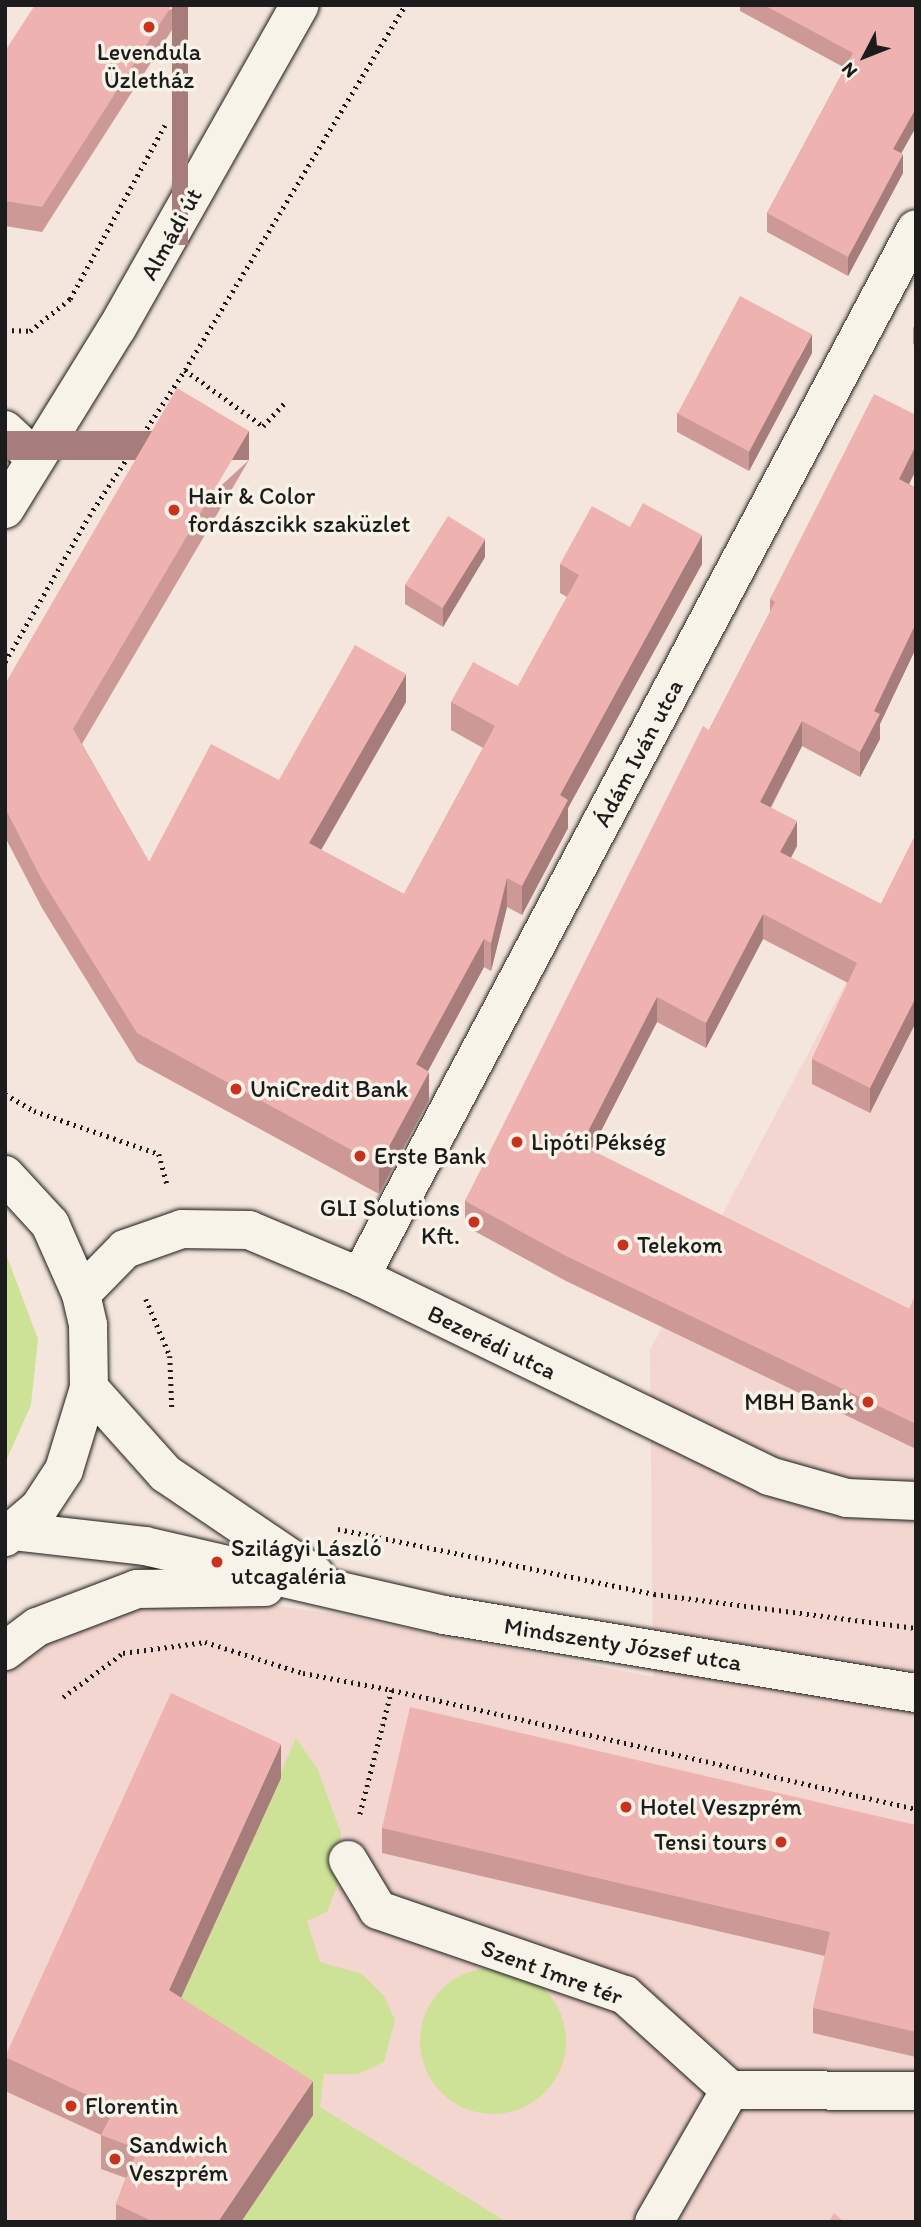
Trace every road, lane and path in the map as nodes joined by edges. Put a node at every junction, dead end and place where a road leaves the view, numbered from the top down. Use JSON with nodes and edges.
{"nodes":[{"id":1,"x":300,"y":5,"type":"edge"},
{"id":2,"x":405,"y":5,"type":"edge"},
{"id":3,"x":165,"y":125,"type":"dead end"},
{"id":4,"x":916,"y":229,"type":"edge"},
{"id":5,"x":5,"y":330,"type":"edge"},
{"id":6,"x":185,"y":370,"type":"junction"},
{"id":7,"x":285,"y":402,"type":"dead end"},
{"id":8,"x":5,"y":430,"type":"edge"},
{"id":9,"x":36,"y":459,"type":"junction"},
{"id":10,"x":5,"y":509,"type":"edge"},
{"id":11,"x":5,"y":662,"type":"edge"},
{"id":12,"x":5,"y":1094,"type":"edge"},
{"id":13,"x":5,"y":1175,"type":"edge"},
{"id":14,"x":182,"y":1229,"type":"junction"},
{"id":15,"x":125,"y":1250,"type":"junction"},
{"id":16,"x":360,"y":1277,"type":"junction"},
{"id":17,"x":81,"y":1294,"type":"junction"},
{"id":18,"x":89,"y":1388,"type":"junction"},
{"id":19,"x":173,"y":1422,"type":"dead end"},
{"id":20,"x":916,"y":1501,"type":"edge"},
{"id":21,"x":333,"y":1528,"type":"dead end"},
{"id":22,"x":9,"y":1534,"type":"edge"},
{"id":23,"x":331,"y":1586,"type":"junction"},
{"id":24,"x":916,"y":1628,"type":"edge"},
{"id":25,"x":5,"y":1651,"type":"edge"},
{"id":26,"x":392,"y":1690,"type":"junction"},
{"id":27,"x":916,"y":1693,"type":"edge"},
{"id":28,"x":63,"y":1697,"type":"dead end"},
{"id":29,"x":916,"y":1809,"type":"edge"},
{"id":30,"x":348,"y":1860,"type":"joint"},
{"id":31,"x":730,"y":2090,"type":"junction"},
{"id":32,"x":916,"y":2091,"type":"edge"},
{"id":33,"x":499,"y":2222,"type":"edge"},
{"id":34,"x":539,"y":2222,"type":"edge"},
{"id":35,"x":654,"y":2222,"type":"edge"}],
"edges":[{"from":1,"to":9,"type":"street","name":"Almádi út"},
{"from":2,"to":6,"type":"path"},
{"from":3,"to":5,"type":"path"},
{"from":4,"to":16,"type":"street","name":"Ádám Iván utca"},
{"from":6,"to":7,"type":"path"},
{"from":6,"to":11,"type":"path"},
{"from":8,"to":9,"type":"street"},
{"from":9,"to":10,"type":"street","name":"Almádi út"},
{"from":12,"to":14,"type":"path"},
{"from":13,"to":17,"type":"street"},
{"from":14,"to":15,"type":"street","name":"Bezerédi utca"},
{"from":14,"to":16,"type":"street","name":"Bezerédi utca"},
{"from":15,"to":17,"type":"street","name":"Bezerédi utca"},
{"from":15,"to":19,"type":"path"},
{"from":16,"to":20,"type":"street","name":"Bezerédi utca"},
{"from":17,"to":18,"type":"street"},
{"from":18,"to":22,"type":"street"},
{"from":18,"to":23,"type":"street","name":"Mindszenty József utca"},
{"from":21,"to":24,"type":"path"},
{"from":22,"to":23,"type":"street","name":"Mindszenty József utca"},
{"from":23,"to":25,"type":"street"},
{"from":23,"to":27,"type":"street","name":"Mindszenty József utca"},
{"from":26,"to":28,"type":"path"},
{"from":26,"to":29,"type":"path"},
{"from":26,"to":30,"type":"path"},
{"from":30,"to":31,"type":"street","name":"Szent Imre tér"},
{"from":31,"to":32,"type":"street"},
{"from":31,"to":35,"type":"street"},
{"from":33,"to":34,"type":"path"}]}
